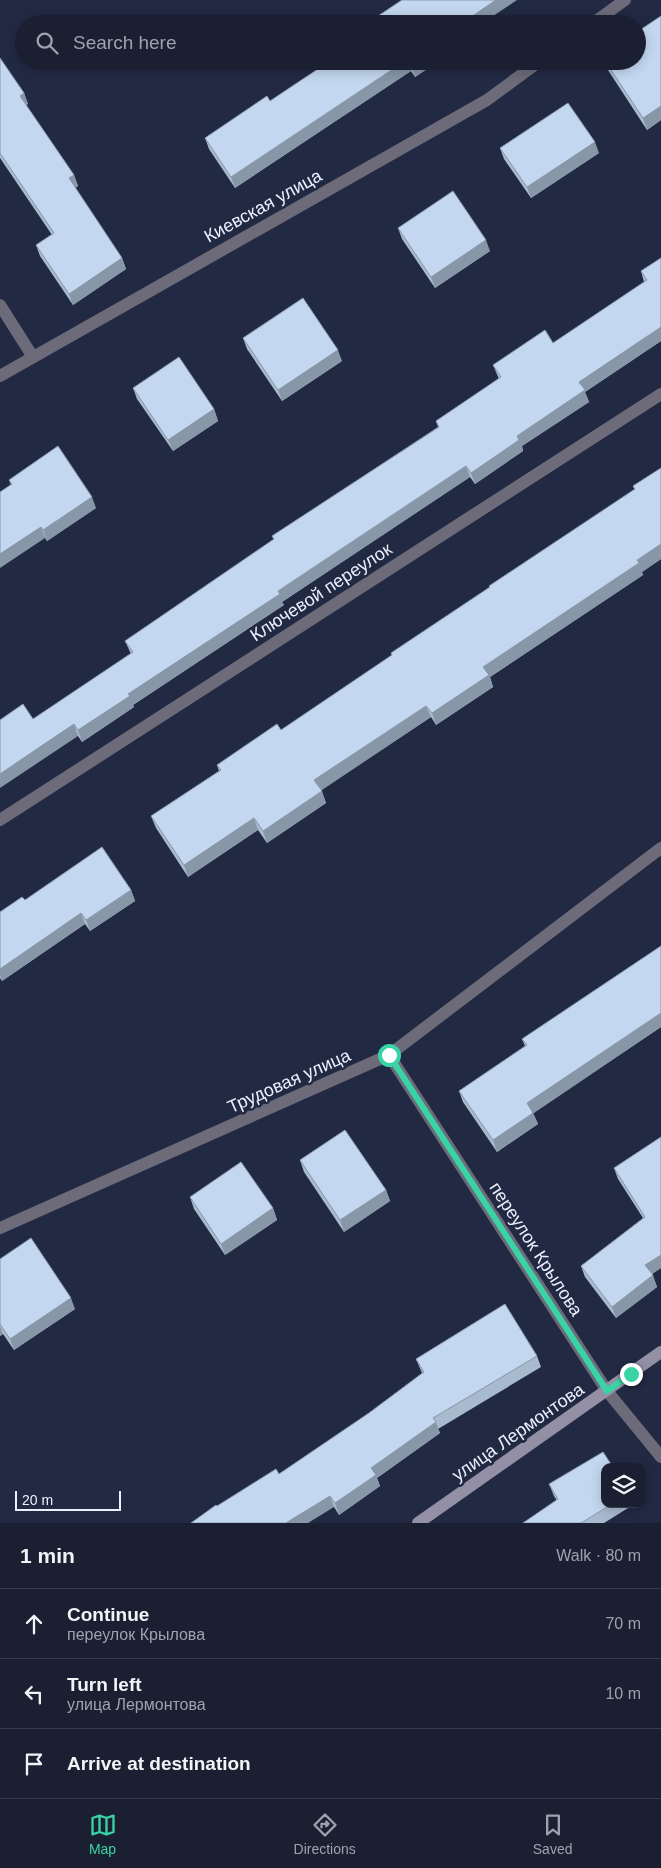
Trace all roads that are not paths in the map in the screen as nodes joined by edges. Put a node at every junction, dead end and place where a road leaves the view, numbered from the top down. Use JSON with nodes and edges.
{"nodes":[{"id":1,"x":624,"y":0,"type":"edge"},
{"id":2,"x":604,"y":15,"type":"edge"},
{"id":3,"x":528,"y":70,"type":"edge"},
{"id":4,"x":0,"y":305,"type":"edge"},
{"id":5,"x":33,"y":357,"type":"junction"},
{"id":6,"x":0,"y":376,"type":"edge"},
{"id":7,"x":661,"y":394,"type":"edge"},
{"id":8,"x":0,"y":820,"type":"edge"},
{"id":9,"x":661,"y":848,"type":"edge"},
{"id":10,"x":389,"y":1055,"type":"junction"},
{"id":11,"x":0,"y":1228,"type":"edge"},
{"id":12,"x":661,"y":1352,"type":"edge"},
{"id":13,"x":607,"y":1391,"type":"junction"},
{"id":14,"x":661,"y":1457,"type":"edge"},
{"id":15,"x":418,"y":1523,"type":"edge"}],
"edges":[{"from":1,"to":2,"type":"street"},
{"from":3,"to":5,"type":"street","name":"Киевская улица"},
{"from":4,"to":5,"type":"street"},
{"from":5,"to":6,"type":"street","name":"Киевская улица"},
{"from":7,"to":8,"type":"street","name":"Ключевой переулок"},
{"from":9,"to":10,"type":"street","name":"Трудовая улица"},
{"from":10,"to":11,"type":"street","name":"Трудовая улица"},
{"from":10,"to":13,"type":"street","name":"переулок Крылова"},
{"from":12,"to":13,"type":"street","name":"улица Лермонтова"},
{"from":13,"to":14,"type":"street","name":"переулок Крылова"},
{"from":13,"to":15,"type":"street","name":"улица Лермонтова"}]}
